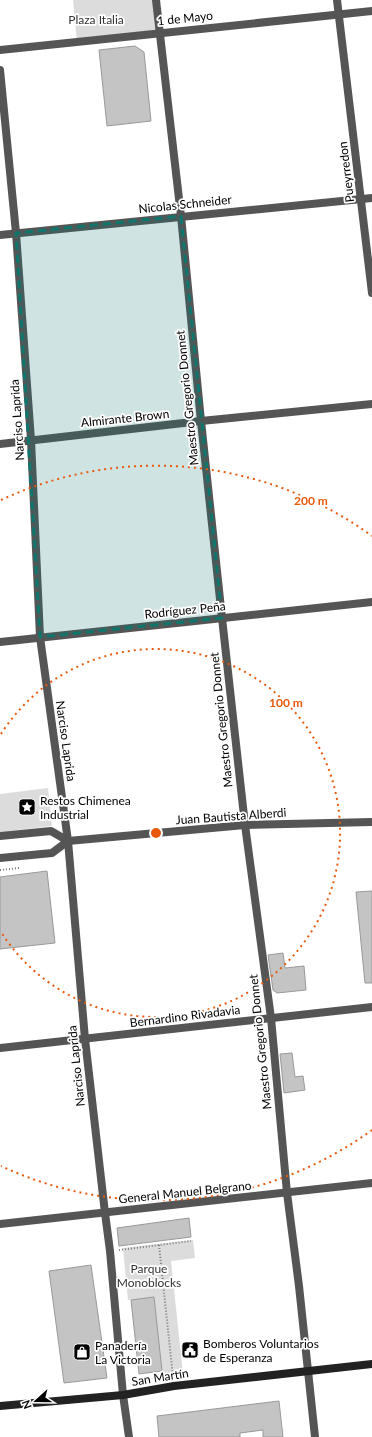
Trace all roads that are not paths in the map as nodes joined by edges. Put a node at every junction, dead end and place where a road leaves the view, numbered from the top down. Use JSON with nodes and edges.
{"nodes":[{"id":1,"x":156,"y":0,"type":"edge"},
{"id":2,"x":337,"y":0,"type":"edge"},
{"id":3,"x":372,"y":11,"type":"edge"},
{"id":4,"x":339,"y":14,"type":"junction"},
{"id":5,"x":159,"y":32,"type":"junction"},
{"id":6,"x":0,"y":50,"type":"edge"},
{"id":7,"x":0,"y":70,"type":"edge"},
{"id":8,"x":372,"y":198,"type":"edge"},
{"id":9,"x":362,"y":199,"type":"junction"},
{"id":10,"x":181,"y":216,"type":"junction"},
{"id":11,"x":16,"y":233,"type":"junction"},
{"id":12,"x":0,"y":235,"type":"edge"},
{"id":13,"x":372,"y":293,"type":"edge"},
{"id":14,"x":372,"y":404,"type":"edge"},
{"id":15,"x":201,"y":421,"type":"junction"},
{"id":16,"x":31,"y":440,"type":"junction"},
{"id":17,"x":0,"y":444,"type":"edge"},
{"id":18,"x":372,"y":602,"type":"edge"},
{"id":19,"x":222,"y":618,"type":"junction"},
{"id":20,"x":40,"y":637,"type":"junction"},
{"id":21,"x":0,"y":642,"type":"edge"},
{"id":22,"x":372,"y":822,"type":"edge"},
{"id":23,"x":245,"y":825,"type":"junction"},
{"id":24,"x":0,"y":836,"type":"edge"},
{"id":25,"x":68,"y":841,"type":"junction"},
{"id":26,"x":0,"y":858,"type":"edge"},
{"id":27,"x":372,"y":1007,"type":"edge"},
{"id":28,"x":271,"y":1018,"type":"junction"},
{"id":29,"x":85,"y":1039,"type":"junction"},
{"id":30,"x":0,"y":1048,"type":"edge"},
{"id":31,"x":372,"y":1183,"type":"edge"},
{"id":32,"x":287,"y":1193,"type":"junction"},
{"id":33,"x":105,"y":1213,"type":"junction"},
{"id":34,"x":0,"y":1224,"type":"edge"},
{"id":35,"x":372,"y":1364,"type":"edge"},
{"id":36,"x":307,"y":1371,"type":"junction"},
{"id":37,"x":123,"y":1395,"type":"junction"},
{"id":38,"x":0,"y":1406,"type":"edge"},
{"id":39,"x":129,"y":1437,"type":"edge"},
{"id":40,"x":315,"y":1437,"type":"edge"}],
"edges":[{"from":1,"to":5,"type":"street","name":"Maestro Gregorio Donnet"},
{"from":2,"to":4,"type":"street","name":"Pueyrredon"},
{"from":3,"to":4,"type":"street","name":"1 de Mayo"},
{"from":4,"to":5,"type":"street","name":"1 de Mayo"},
{"from":4,"to":9,"type":"street","name":"Pueyrredon"},
{"from":5,"to":6,"type":"street","name":"1 de Mayo"},
{"from":5,"to":10,"type":"street","name":"Maestro Gregorio Donnet"},
{"from":7,"to":11,"type":"street","name":"Narciso Laprida"},
{"from":8,"to":9,"type":"street","name":"Nicolas Schneider"},
{"from":9,"to":10,"type":"street","name":"Nicolas Schneider"},
{"from":9,"to":13,"type":"street","name":"Pueyrredon"},
{"from":10,"to":11,"type":"street","name":"Nicolas Schneider"},
{"from":10,"to":15,"type":"street","name":"Maestro Gregorio Donnet"},
{"from":11,"to":12,"type":"street","name":"Nicolas Schneider"},
{"from":11,"to":16,"type":"street","name":"Narciso Laprida"},
{"from":14,"to":15,"type":"street","name":"Almirante Brown"},
{"from":15,"to":16,"type":"street","name":"Almirante Brown"},
{"from":15,"to":19,"type":"street","name":"Maestro Gregorio Donnet"},
{"from":16,"to":17,"type":"street","name":"Almirante Brown"},
{"from":16,"to":20,"type":"street","name":"Narciso Laprida"},
{"from":18,"to":19,"type":"street","name":"Rodríguez Peña"},
{"from":19,"to":20,"type":"street","name":"Rodríguez Peña"},
{"from":19,"to":23,"type":"street","name":"Maestro Gregorio Donnet"},
{"from":20,"to":21,"type":"street","name":"Rodríguez Peña"},
{"from":20,"to":25,"type":"street","name":"Narciso Laprida"},
{"from":22,"to":23,"type":"street","name":"Juan Bautista Alberdi"},
{"from":23,"to":25,"type":"street","name":"Juan Bautista Alberdi"},
{"from":23,"to":28,"type":"street","name":"Maestro Gregorio Donnet"},
{"from":24,"to":25,"type":"street"},
{"from":25,"to":26,"type":"street"},
{"from":25,"to":29,"type":"street","name":"Narciso Laprida"},
{"from":27,"to":28,"type":"street","name":"Bernardino Rivadavia"},
{"from":28,"to":29,"type":"street","name":"Bernardino Rivadavia"},
{"from":28,"to":32,"type":"street","name":"Maestro Gregorio Donnet"},
{"from":29,"to":30,"type":"street","name":"Bernardino Rivadavia"},
{"from":29,"to":33,"type":"street","name":"Narciso Laprida"},
{"from":31,"to":32,"type":"street","name":"General Manuel Belgrano"},
{"from":32,"to":33,"type":"street","name":"General Manuel Belgrano"},
{"from":32,"to":36,"type":"street","name":"Maestro Gregorio Donnet"},
{"from":33,"to":34,"type":"street","name":"General Manuel Belgrano"},
{"from":33,"to":37,"type":"street","name":"Narciso Laprida"},
{"from":35,"to":36,"type":"main road","name":"San Martín"},
{"from":36,"to":37,"type":"main road","name":"San Martín"},
{"from":36,"to":40,"type":"street","name":"Maestro Gregorio Donnet"},
{"from":37,"to":38,"type":"main road","name":"San Martín"},
{"from":37,"to":39,"type":"street","name":"Narciso Laprida"}]}
